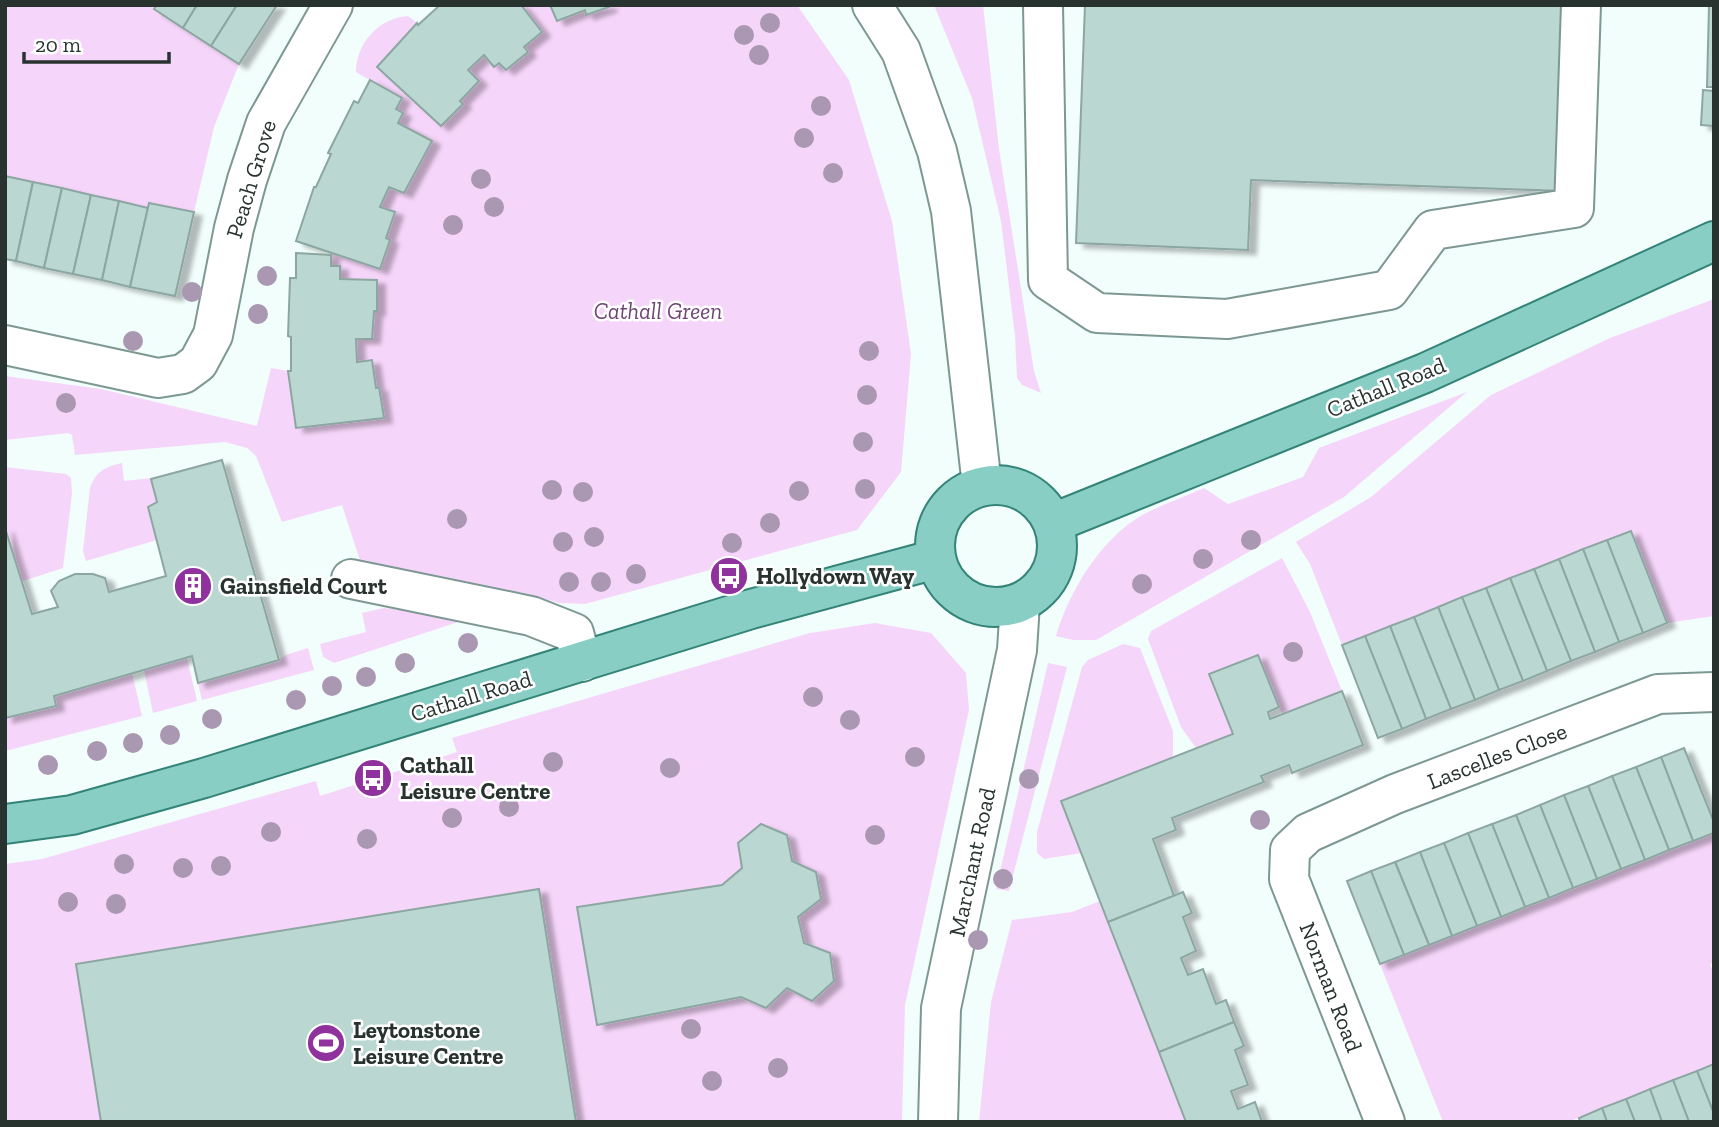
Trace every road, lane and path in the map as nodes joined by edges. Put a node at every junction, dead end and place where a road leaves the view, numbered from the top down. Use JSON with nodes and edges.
{"nodes":[{"id":1,"x":333,"y":5,"type":"edge"},
{"id":2,"x":872,"y":5,"type":"edge"},
{"id":3,"x":1043,"y":5,"type":"edge"},
{"id":4,"x":1581,"y":5,"type":"edge"},
{"id":5,"x":1714,"y":241,"type":"edge"},
{"id":6,"x":5,"y":345,"type":"edge"},
{"id":7,"x":982,"y":486,"type":"junction"},
{"id":8,"x":1053,"y":523,"type":"junction"},
{"id":9,"x":936,"y":559,"type":"junction"},
{"id":10,"x":351,"y":579,"type":"dead end"},
{"id":11,"x":1020,"y":603,"type":"junction"},
{"id":12,"x":582,"y":662,"type":"junction"},
{"id":13,"x":1714,"y":692,"type":"edge"},
{"id":14,"x":5,"y":824,"type":"edge"},
{"id":15,"x":1290,"y":850,"type":"joint"},
{"id":16,"x":938,"y":1122,"type":"edge"},
{"id":17,"x":1384,"y":1122,"type":"edge"}],
"edges":[{"from":1,"to":6,"type":"street","name":"Peach Grove"},
{"from":2,"to":7,"type":"street"},
{"from":3,"to":4,"type":"street"},
{"from":5,"to":8,"type":"main road","name":"Cathall Road"},
{"from":7,"to":8,"type":"main road"},
{"from":7,"to":9,"type":"main road"},
{"from":8,"to":11,"type":"main road"},
{"from":9,"to":11,"type":"main road"},
{"from":9,"to":12,"type":"main road","name":"Cathall Road"},
{"from":10,"to":12,"type":"street"},
{"from":11,"to":16,"type":"street","name":"Marchant Road"},
{"from":12,"to":14,"type":"main road","name":"Cathall Road"},
{"from":13,"to":15,"type":"street","name":"Lascelles Close"},
{"from":15,"to":17,"type":"street","name":"Norman Road"}]}
